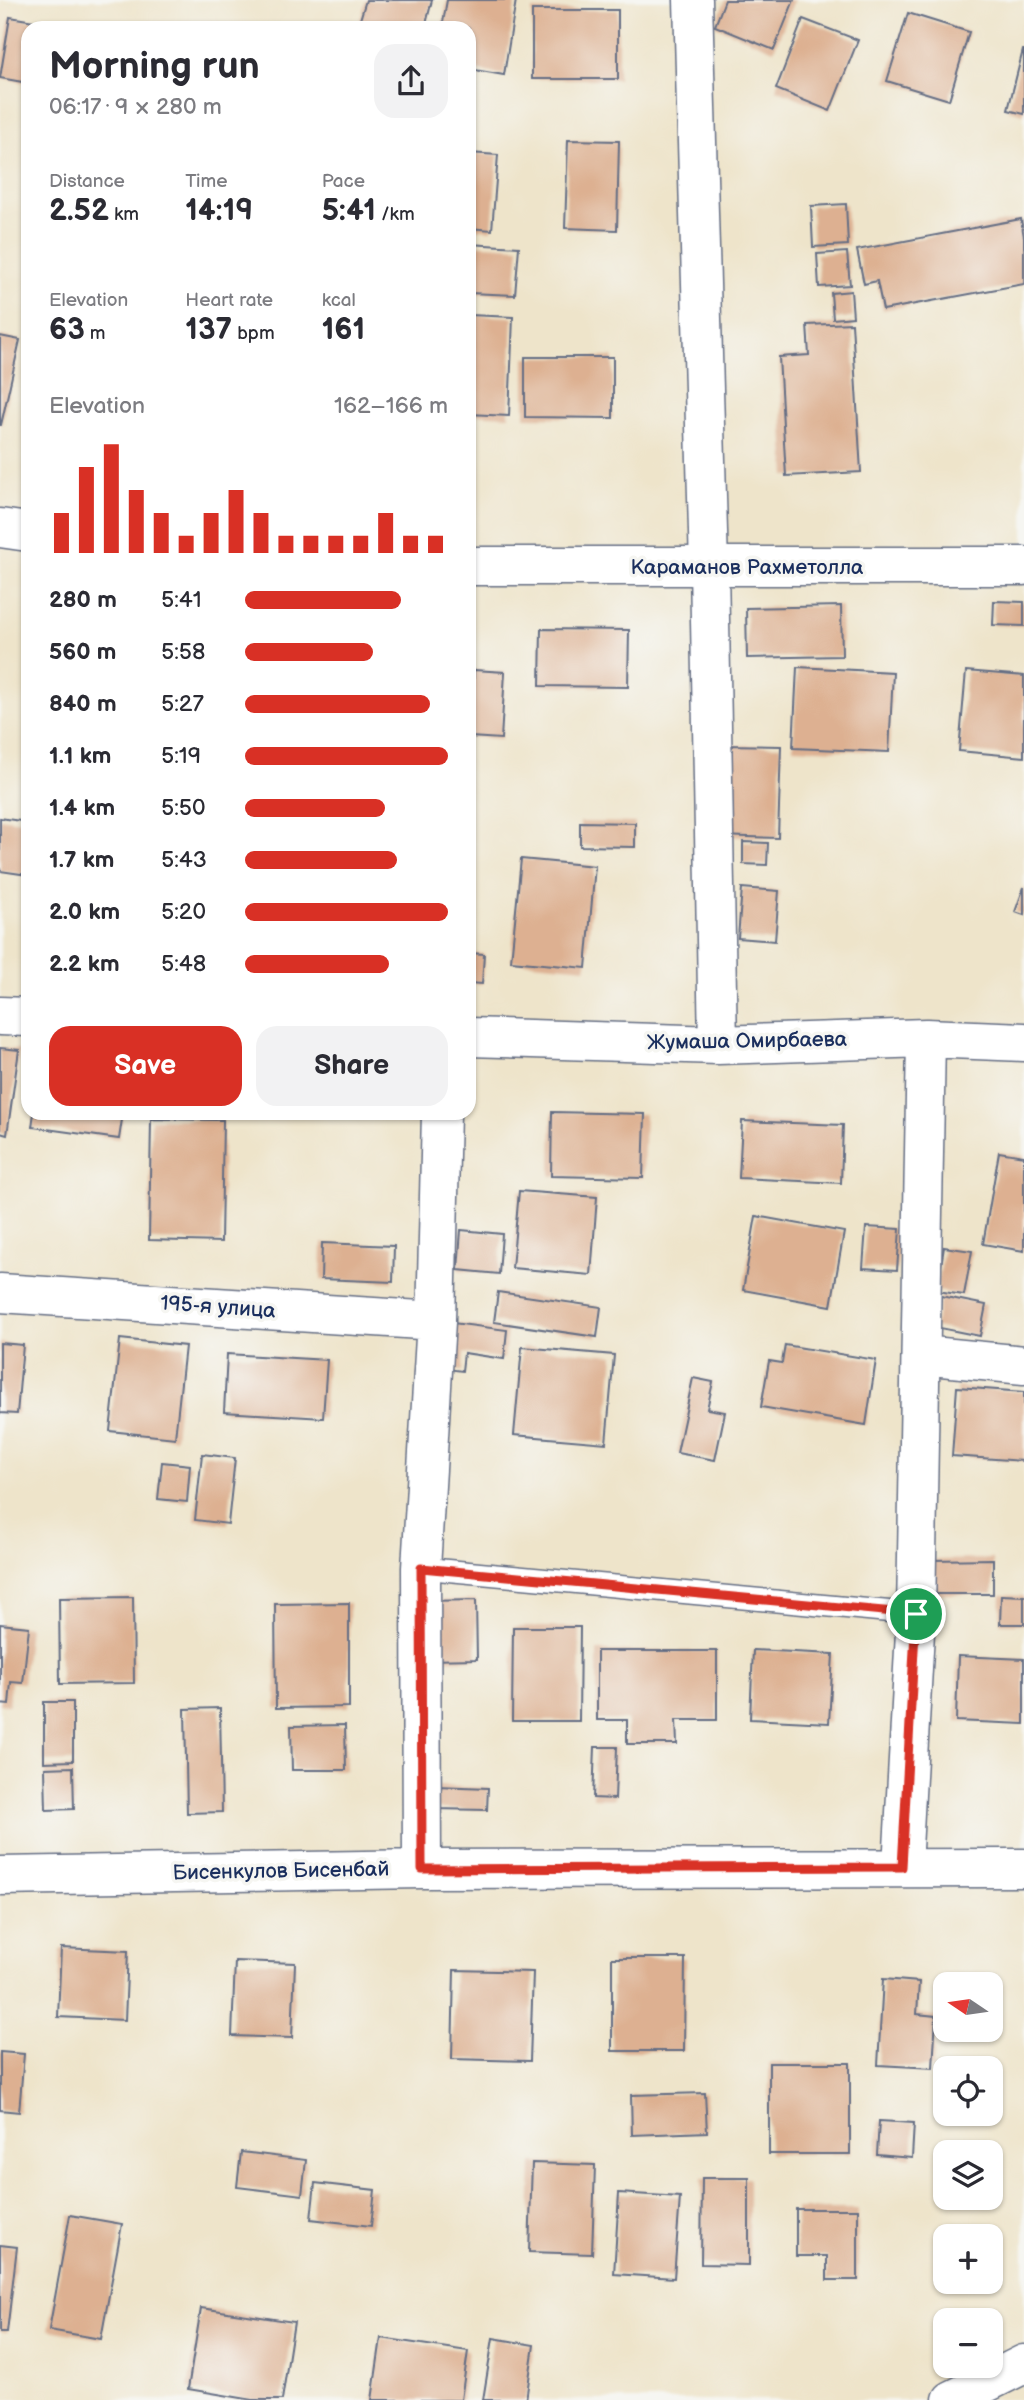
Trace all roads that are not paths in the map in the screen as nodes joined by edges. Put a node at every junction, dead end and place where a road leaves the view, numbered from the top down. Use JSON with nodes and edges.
{"nodes":[{"id":1,"x":693,"y":0,"type":"edge"},
{"id":2,"x":0,"y":528,"type":"edge"},
{"id":3,"x":21,"y":531,"type":"edge"},
{"id":4,"x":476,"y":566,"type":"edge"},
{"id":5,"x":1024,"y":566,"type":"edge"},
{"id":6,"x":709,"y":567,"type":"junction"},
{"id":7,"x":0,"y":1016,"type":"edge"},
{"id":8,"x":21,"y":1017,"type":"edge"},
{"id":9,"x":476,"y":1037,"type":"edge"},
{"id":10,"x":926,"y":1038,"type":"junction"},
{"id":11,"x":1024,"y":1042,"type":"edge"},
{"id":12,"x":718,"y":1045,"type":"junction"},
{"id":13,"x":440,"y":1120,"type":"edge"},
{"id":14,"x":0,"y":1293,"type":"edge"},
{"id":15,"x":436,"y":1321,"type":"junction"},
{"id":16,"x":921,"y":1355,"type":"junction"},
{"id":17,"x":1024,"y":1365,"type":"edge"},
{"id":18,"x":421,"y":1568,"type":"junction"},
{"id":19,"x":916,"y":1614,"type":"junction"},
{"id":20,"x":902,"y":1867,"type":"junction"},
{"id":21,"x":1024,"y":1868,"type":"edge"},
{"id":22,"x":422,"y":1869,"type":"junction"},
{"id":23,"x":0,"y":1876,"type":"edge"},
{"id":24,"x":1024,"y":2364,"type":"edge"},
{"id":25,"x":952,"y":2400,"type":"edge"}],
"edges":[{"from":1,"to":6,"type":"street"},
{"from":2,"to":3,"type":"street"},
{"from":4,"to":6,"type":"street","name":"Караманов Рахметолла"},
{"from":5,"to":6,"type":"street","name":"Караманов Рахметолла"},
{"from":6,"to":12,"type":"street"},
{"from":7,"to":8,"type":"street"},
{"from":9,"to":12,"type":"street","name":"Жумаша Омирбаева"},
{"from":10,"to":11,"type":"street","name":"Жумаша Омирбаева"},
{"from":10,"to":12,"type":"street","name":"Жумаша Омирбаева"},
{"from":10,"to":16,"type":"street"},
{"from":13,"to":15,"type":"street"},
{"from":14,"to":15,"type":"street","name":"195-я улица"},
{"from":15,"to":18,"type":"street"},
{"from":16,"to":17,"type":"street"},
{"from":16,"to":19,"type":"street"},
{"from":18,"to":19,"type":"lane"},
{"from":18,"to":22,"type":"street"},
{"from":19,"to":20,"type":"street"},
{"from":20,"to":21,"type":"street","name":"Бисенкулов Бисенбай"},
{"from":20,"to":22,"type":"street","name":"Бисенкулов Бисенбай"},
{"from":22,"to":23,"type":"street","name":"Бисенкулов Бисенбай"},
{"from":24,"to":25,"type":"street"}]}
